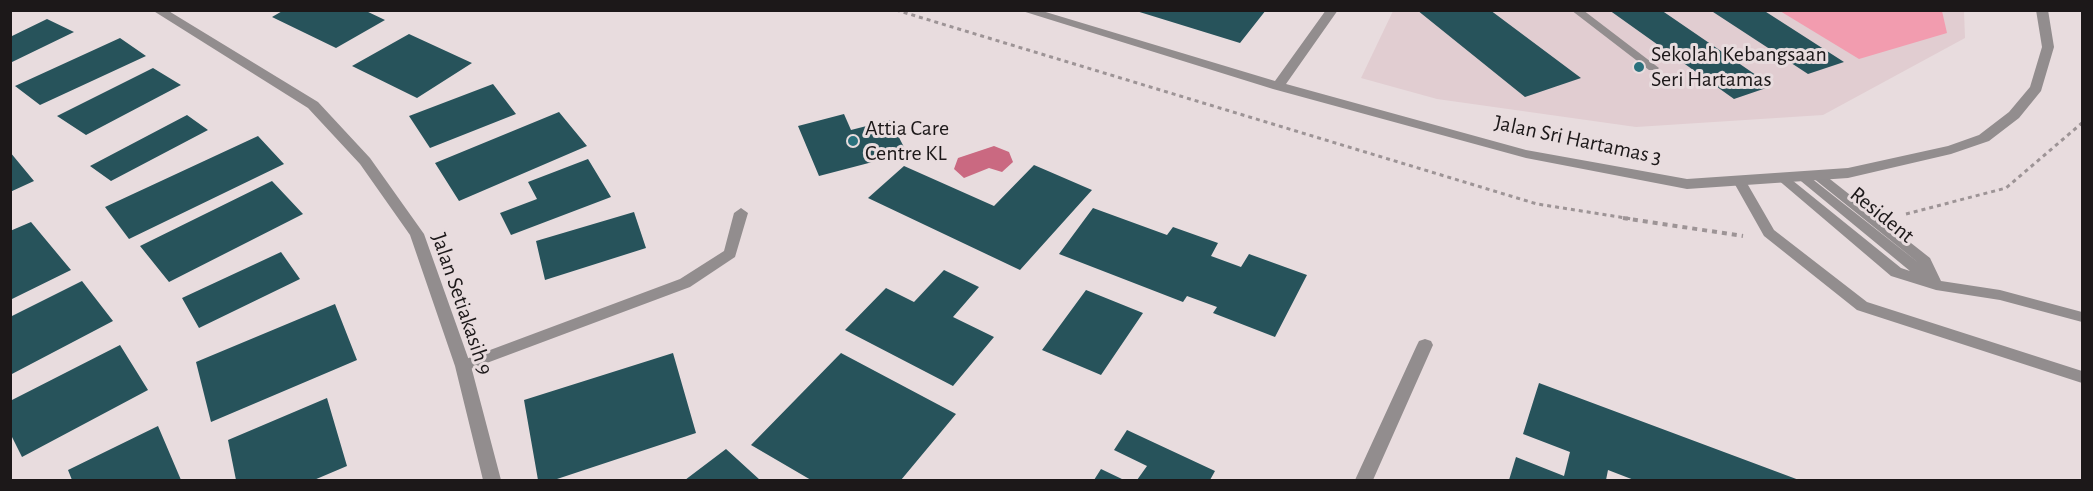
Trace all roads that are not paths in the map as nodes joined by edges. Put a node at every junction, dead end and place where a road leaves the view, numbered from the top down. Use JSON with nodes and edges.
{"nodes":[{"id":1,"x":158,"y":10,"type":"edge"},
{"id":2,"x":1025,"y":10,"type":"edge"},
{"id":3,"x":1332,"y":10,"type":"edge"},
{"id":4,"x":1576,"y":10,"type":"edge"},
{"id":5,"x":2042,"y":10,"type":"edge"},
{"id":6,"x":1653,"y":68,"type":"dead end"},
{"id":7,"x":1278,"y":86,"type":"junction"},
{"id":8,"x":1818,"y":175,"type":"junction"},
{"id":9,"x":1802,"y":177,"type":"junction"},
{"id":10,"x":1783,"y":178,"type":"junction"},
{"id":11,"x":1739,"y":181,"type":"junction"},
{"id":12,"x":741,"y":213,"type":"dead end"},
{"id":13,"x":1936,"y":285,"type":"junction"},
{"id":14,"x":2082,"y":317,"type":"edge"},
{"id":15,"x":1425,"y":345,"type":"dead end"},
{"id":16,"x":463,"y":366,"type":"junction"},
{"id":17,"x":2082,"y":377,"type":"edge"},
{"id":18,"x":492,"y":480,"type":"edge"},
{"id":19,"x":1364,"y":480,"type":"edge"}],
"edges":[{"from":1,"to":16,"type":"street","name":"Jalan Setiakasih 9"},
{"from":2,"to":7,"type":"street","name":"Jalan Sri Hartamas 3"},
{"from":3,"to":7,"type":"street"},
{"from":4,"to":6,"type":"lane"},
{"from":5,"to":8,"type":"street","name":"Jalan Sri Hartamas 3"},
{"from":7,"to":11,"type":"street","name":"Jalan Sri Hartamas 3"},
{"from":8,"to":9,"type":"street","name":"Jalan Sri Hartamas 3"},
{"from":8,"to":13,"type":"lane"},
{"from":9,"to":10,"type":"street","name":"Jalan Sri Hartamas 3"},
{"from":9,"to":13,"type":"lane","name":"Resident"},
{"from":10,"to":11,"type":"street","name":"Jalan Sri Hartamas 3"},
{"from":10,"to":13,"type":"lane"},
{"from":11,"to":17,"type":"lane"},
{"from":12,"to":16,"type":"lane"},
{"from":13,"to":14,"type":"lane"},
{"from":15,"to":19,"type":"street"},
{"from":16,"to":18,"type":"street","name":"Jalan Setiakasih 9"}]}
